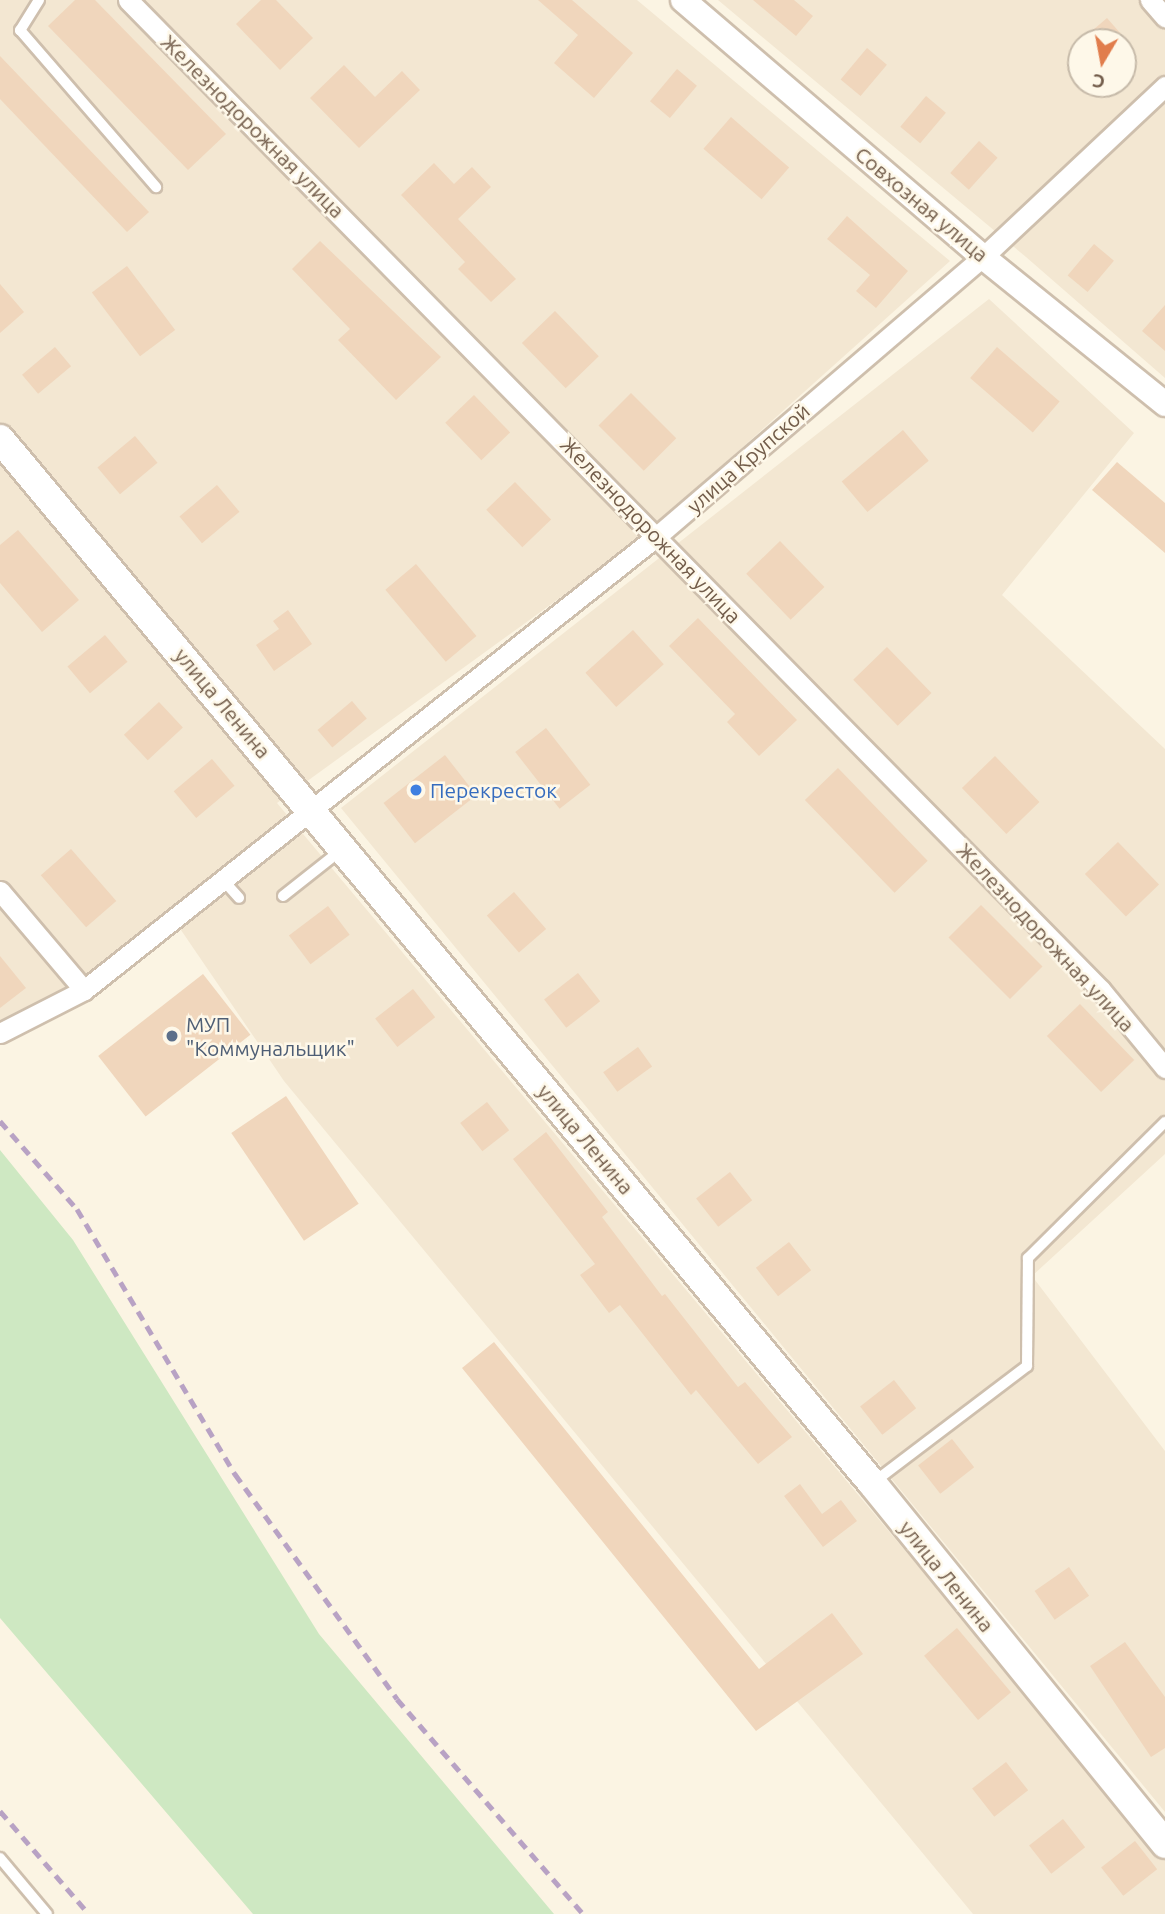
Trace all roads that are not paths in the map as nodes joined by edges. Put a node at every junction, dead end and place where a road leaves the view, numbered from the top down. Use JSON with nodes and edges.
{"nodes":[{"id":1,"x":39,"y":0,"type":"edge"},
{"id":2,"x":128,"y":0,"type":"edge"},
{"id":3,"x":683,"y":0,"type":"edge"},
{"id":4,"x":1150,"y":0,"type":"edge"},
{"id":5,"x":1165,"y":17,"type":"edge"},
{"id":6,"x":1165,"y":86,"type":"edge"},
{"id":7,"x":156,"y":187,"type":"dead end"},
{"id":8,"x":983,"y":257,"type":"junction"},
{"id":9,"x":1165,"y":404,"type":"edge"},
{"id":10,"x":0,"y":439,"type":"edge"},
{"id":11,"x":657,"y":536,"type":"junction"},
{"id":12,"x":311,"y":808,"type":"junction"},
{"id":13,"x":344,"y":848,"type":"junction"},
{"id":14,"x":222,"y":879,"type":"junction"},
{"id":15,"x":0,"y":891,"type":"edge"},
{"id":16,"x":283,"y":897,"type":"dead end"},
{"id":17,"x":239,"y":898,"type":"dead end"},
{"id":18,"x":85,"y":989,"type":"junction"},
{"id":19,"x":0,"y":1033,"type":"edge"},
{"id":20,"x":1165,"y":1068,"type":"edge"},
{"id":21,"x":1165,"y":1122,"type":"edge"},
{"id":22,"x":872,"y":1483,"type":"junction"},
{"id":23,"x":1165,"y":1844,"type":"edge"},
{"id":24,"x":0,"y":1858,"type":"edge"},
{"id":25,"x":47,"y":1914,"type":"edge"}],
"edges":[{"from":1,"to":7,"type":"lane"},
{"from":2,"to":11,"type":"street","name":"Железнодорожная улица"},
{"from":3,"to":8,"type":"street","name":"Совхозная улица"},
{"from":4,"to":5,"type":"street"},
{"from":6,"to":8,"type":"street","name":"улица Крупской"},
{"from":8,"to":9,"type":"street","name":"Совхозная улица"},
{"from":8,"to":11,"type":"street","name":"улица Крупской"},
{"from":10,"to":12,"type":"main road","name":"улица Ленина"},
{"from":11,"to":12,"type":"street","name":"улица Крупской"},
{"from":11,"to":20,"type":"street","name":"Железнодорожная улица"},
{"from":12,"to":13,"type":"main road","name":"улица Ленина"},
{"from":12,"to":14,"type":"street","name":"улица Крупской"},
{"from":13,"to":16,"type":"lane"},
{"from":13,"to":22,"type":"main road","name":"улица Ленина"},
{"from":14,"to":17,"type":"lane"},
{"from":14,"to":18,"type":"street","name":"улица Крупской"},
{"from":15,"to":18,"type":"street"},
{"from":18,"to":19,"type":"street","name":"улица Крупской"},
{"from":21,"to":22,"type":"lane"},
{"from":22,"to":23,"type":"main road","name":"улица Ленина"},
{"from":24,"to":25,"type":"lane"}]}
